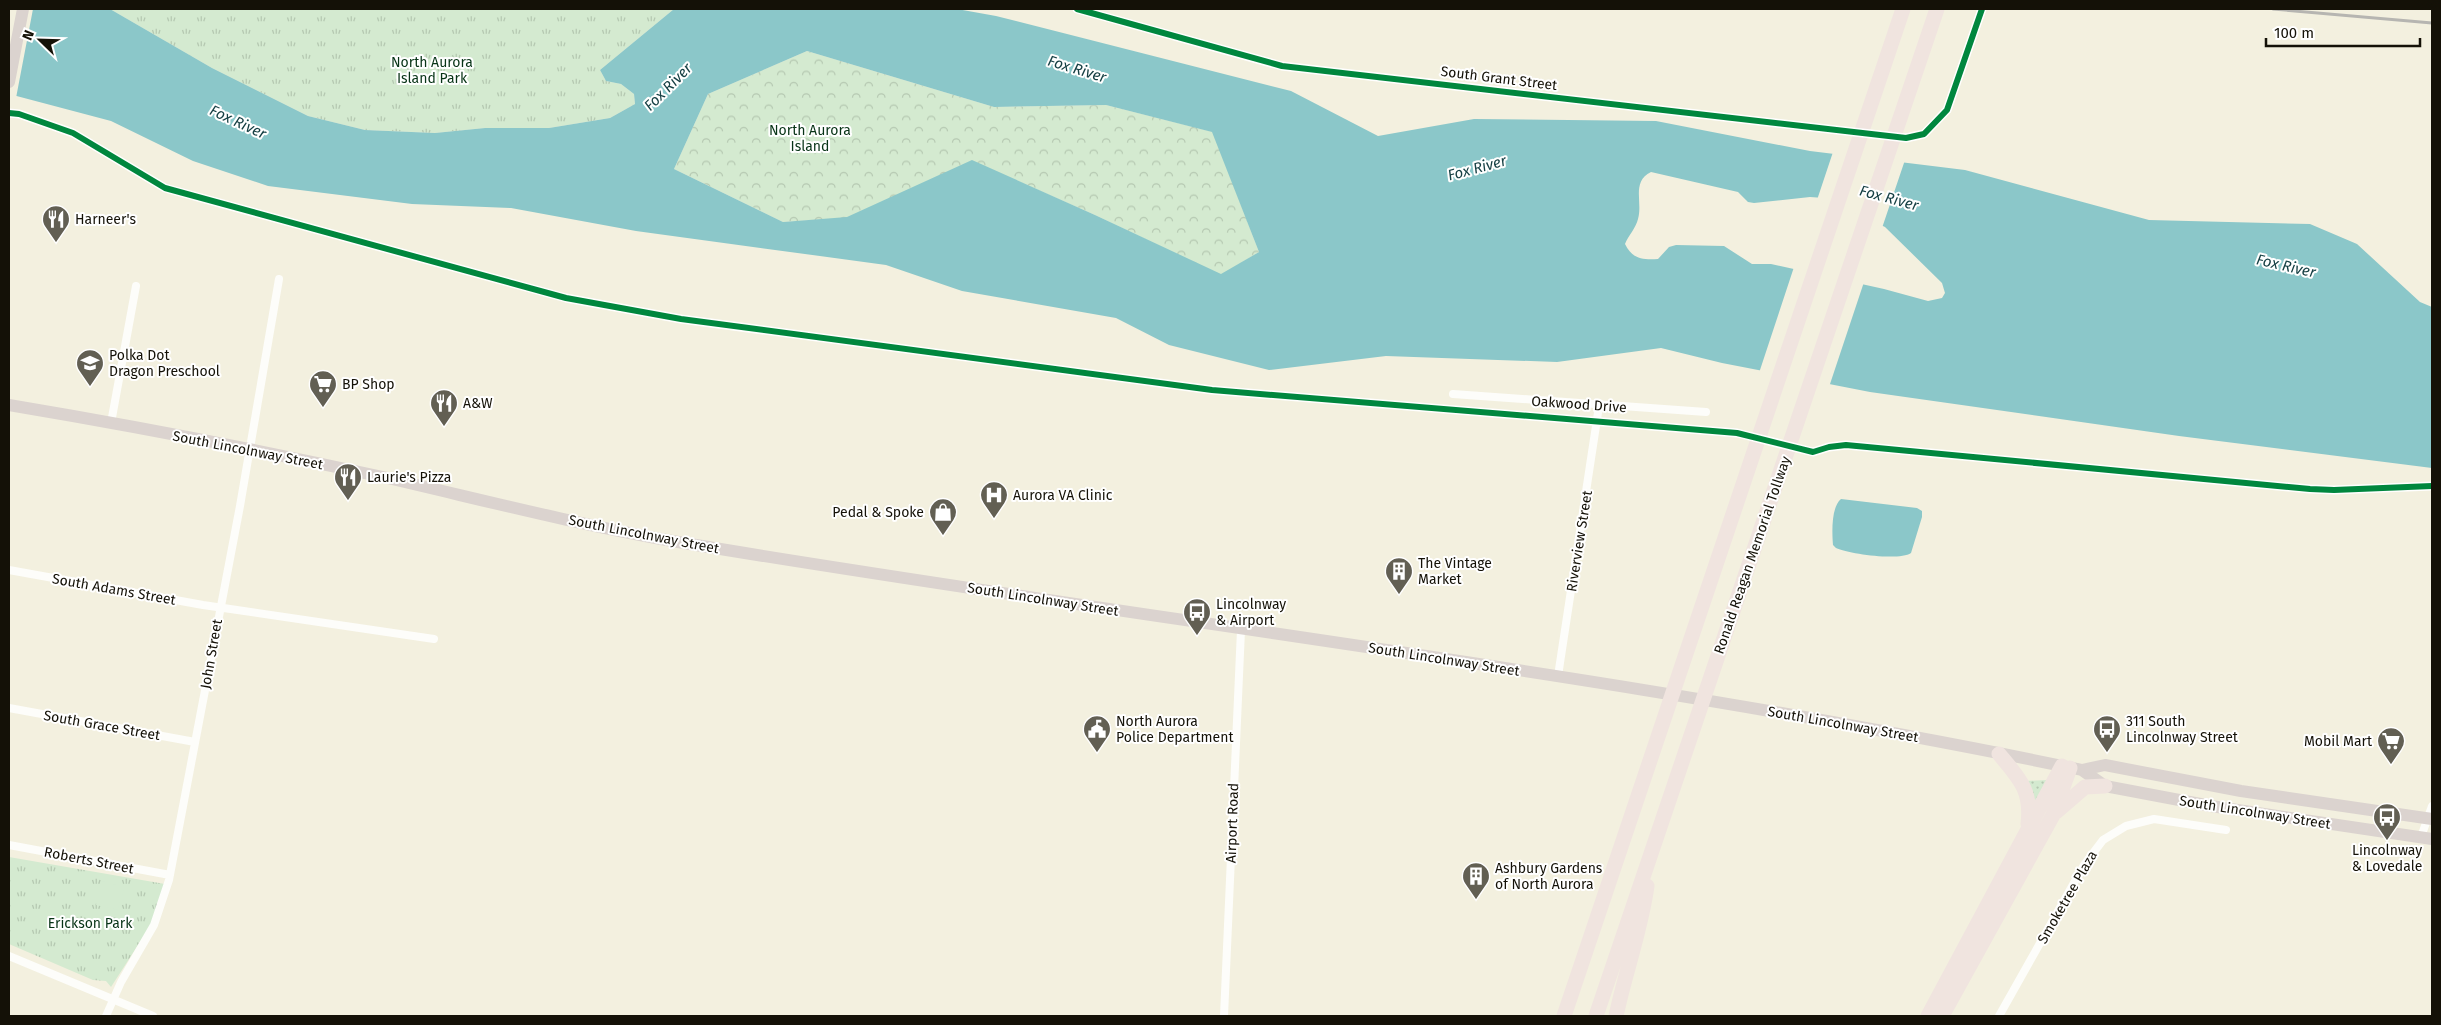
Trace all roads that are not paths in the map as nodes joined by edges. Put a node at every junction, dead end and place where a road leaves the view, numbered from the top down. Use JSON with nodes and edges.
{"nodes":[{"id":1,"x":23,"y":9,"type":"edge"},
{"id":2,"x":1077,"y":9,"type":"edge"},
{"id":3,"x":1903,"y":9,"type":"edge"},
{"id":4,"x":1937,"y":9,"type":"edge"},
{"id":5,"x":1982,"y":9,"type":"edge"},
{"id":6,"x":9,"y":82,"type":"edge"},
{"id":7,"x":279,"y":279,"type":"dead end"},
{"id":8,"x":136,"y":286,"type":"dead end"},
{"id":9,"x":1453,"y":394,"type":"dead end"},
{"id":10,"x":9,"y":405,"type":"edge"},
{"id":11,"x":1599,"y":406,"type":"junction"},
{"id":12,"x":1706,"y":412,"type":"dead end"},
{"id":13,"x":111,"y":423,"type":"junction"},
{"id":14,"x":250,"y":449,"type":"junction"},
{"id":15,"x":9,"y":570,"type":"edge"},
{"id":16,"x":220,"y":607,"type":"junction"},
{"id":17,"x":1241,"y":630,"type":"junction"},
{"id":18,"x":434,"y":639,"type":"dead end"},
{"id":19,"x":1558,"y":676,"type":"junction"},
{"id":20,"x":9,"y":708,"type":"edge"},
{"id":21,"x":195,"y":742,"type":"junction"},
{"id":22,"x":1999,"y":754,"type":"junction"},
{"id":23,"x":2071,"y":768,"type":"junction"},
{"id":24,"x":2105,"y":786,"type":"junction"},
{"id":25,"x":2432,"y":806,"type":"edge"},
{"id":26,"x":2054,"y":815,"type":"junction"},
{"id":27,"x":2430,"y":819,"type":"edge"},
{"id":28,"x":2027,"y":830,"type":"junction"},
{"id":29,"x":2226,"y":830,"type":"dead end"},
{"id":30,"x":2427,"y":838,"type":"edge"},
{"id":31,"x":9,"y":845,"type":"edge"},
{"id":32,"x":1652,"y":851,"type":"junction"},
{"id":33,"x":170,"y":875,"type":"junction"},
{"id":34,"x":1976,"y":926,"type":"junction"},
{"id":35,"x":9,"y":956,"type":"edge"},
{"id":36,"x":112,"y":1000,"type":"junction"},
{"id":37,"x":106,"y":1016,"type":"edge"},
{"id":38,"x":153,"y":1016,"type":"edge"},
{"id":39,"x":1224,"y":1016,"type":"edge"},
{"id":40,"x":1564,"y":1016,"type":"edge"},
{"id":41,"x":1596,"y":1016,"type":"edge"},
{"id":42,"x":1616,"y":1016,"type":"edge"},
{"id":43,"x":1919,"y":1016,"type":"edge"},
{"id":44,"x":1928,"y":1016,"type":"edge"},
{"id":45,"x":1942,"y":1016,"type":"edge"},
{"id":46,"x":1999,"y":1016,"type":"edge"}],
"edges":[{"from":1,"to":6,"type":"main road"},
{"from":2,"to":5,"type":"street","name":"South Grant Street"},
{"from":3,"to":40,"type":"highway"},
{"from":4,"to":32,"type":"highway","name":"Ronald Reagan Memorial Tollway"},
{"from":7,"to":14,"type":"street","name":"John Street"},
{"from":8,"to":13,"type":"street"},
{"from":9,"to":11,"type":"street","name":"Oakwood Drive"},
{"from":10,"to":13,"type":"main road","name":"South Lincolnway Street"},
{"from":11,"to":12,"type":"street","name":"Oakwood Drive"},
{"from":11,"to":19,"type":"street","name":"Riverview Street"},
{"from":13,"to":14,"type":"main road","name":"South Lincolnway Street"},
{"from":14,"to":16,"type":"street","name":"John Street"},
{"from":14,"to":17,"type":"main road","name":"South Lincolnway Street"},
{"from":15,"to":16,"type":"street","name":"South Adams Street"},
{"from":16,"to":18,"type":"street","name":"South Adams Street"},
{"from":16,"to":21,"type":"street","name":"John Street"},
{"from":17,"to":19,"type":"main road","name":"South Lincolnway Street"},
{"from":17,"to":39,"type":"street","name":"Airport Road"},
{"from":19,"to":22,"type":"main road","name":"South Lincolnway Street"},
{"from":20,"to":21,"type":"street","name":"South Grace Street"},
{"from":21,"to":33,"type":"street","name":"John Street"},
{"from":22,"to":23,"type":"main road","name":"South Lincolnway Street"},
{"from":22,"to":28,"type":"highway"},
{"from":23,"to":24,"type":"main road","name":"South Lincolnway Street"},
{"from":23,"to":26,"type":"highway"},
{"from":23,"to":27,"type":"main road","name":"South Lincolnway Street"},
{"from":23,"to":28,"type":"highway"},
{"from":24,"to":26,"type":"highway"},
{"from":24,"to":30,"type":"main road","name":"South Lincolnway Street"},
{"from":25,"to":27,"type":"street"},
{"from":26,"to":45,"type":"highway"},
{"from":27,"to":30,"type":"street"},
{"from":28,"to":34,"type":"highway"},
{"from":29,"to":46,"type":"street","name":"Smoketree Plaza"},
{"from":31,"to":33,"type":"street","name":"Roberts Street"},
{"from":32,"to":41,"type":"highway","name":"Ronald Reagan Memorial Tollway"},
{"from":32,"to":42,"type":"highway"},
{"from":33,"to":36,"type":"street","name":"John Street"},
{"from":34,"to":43,"type":"highway"},
{"from":34,"to":44,"type":"highway"},
{"from":35,"to":36,"type":"street"},
{"from":36,"to":37,"type":"street","name":"John Street"},
{"from":36,"to":38,"type":"street"}]}
